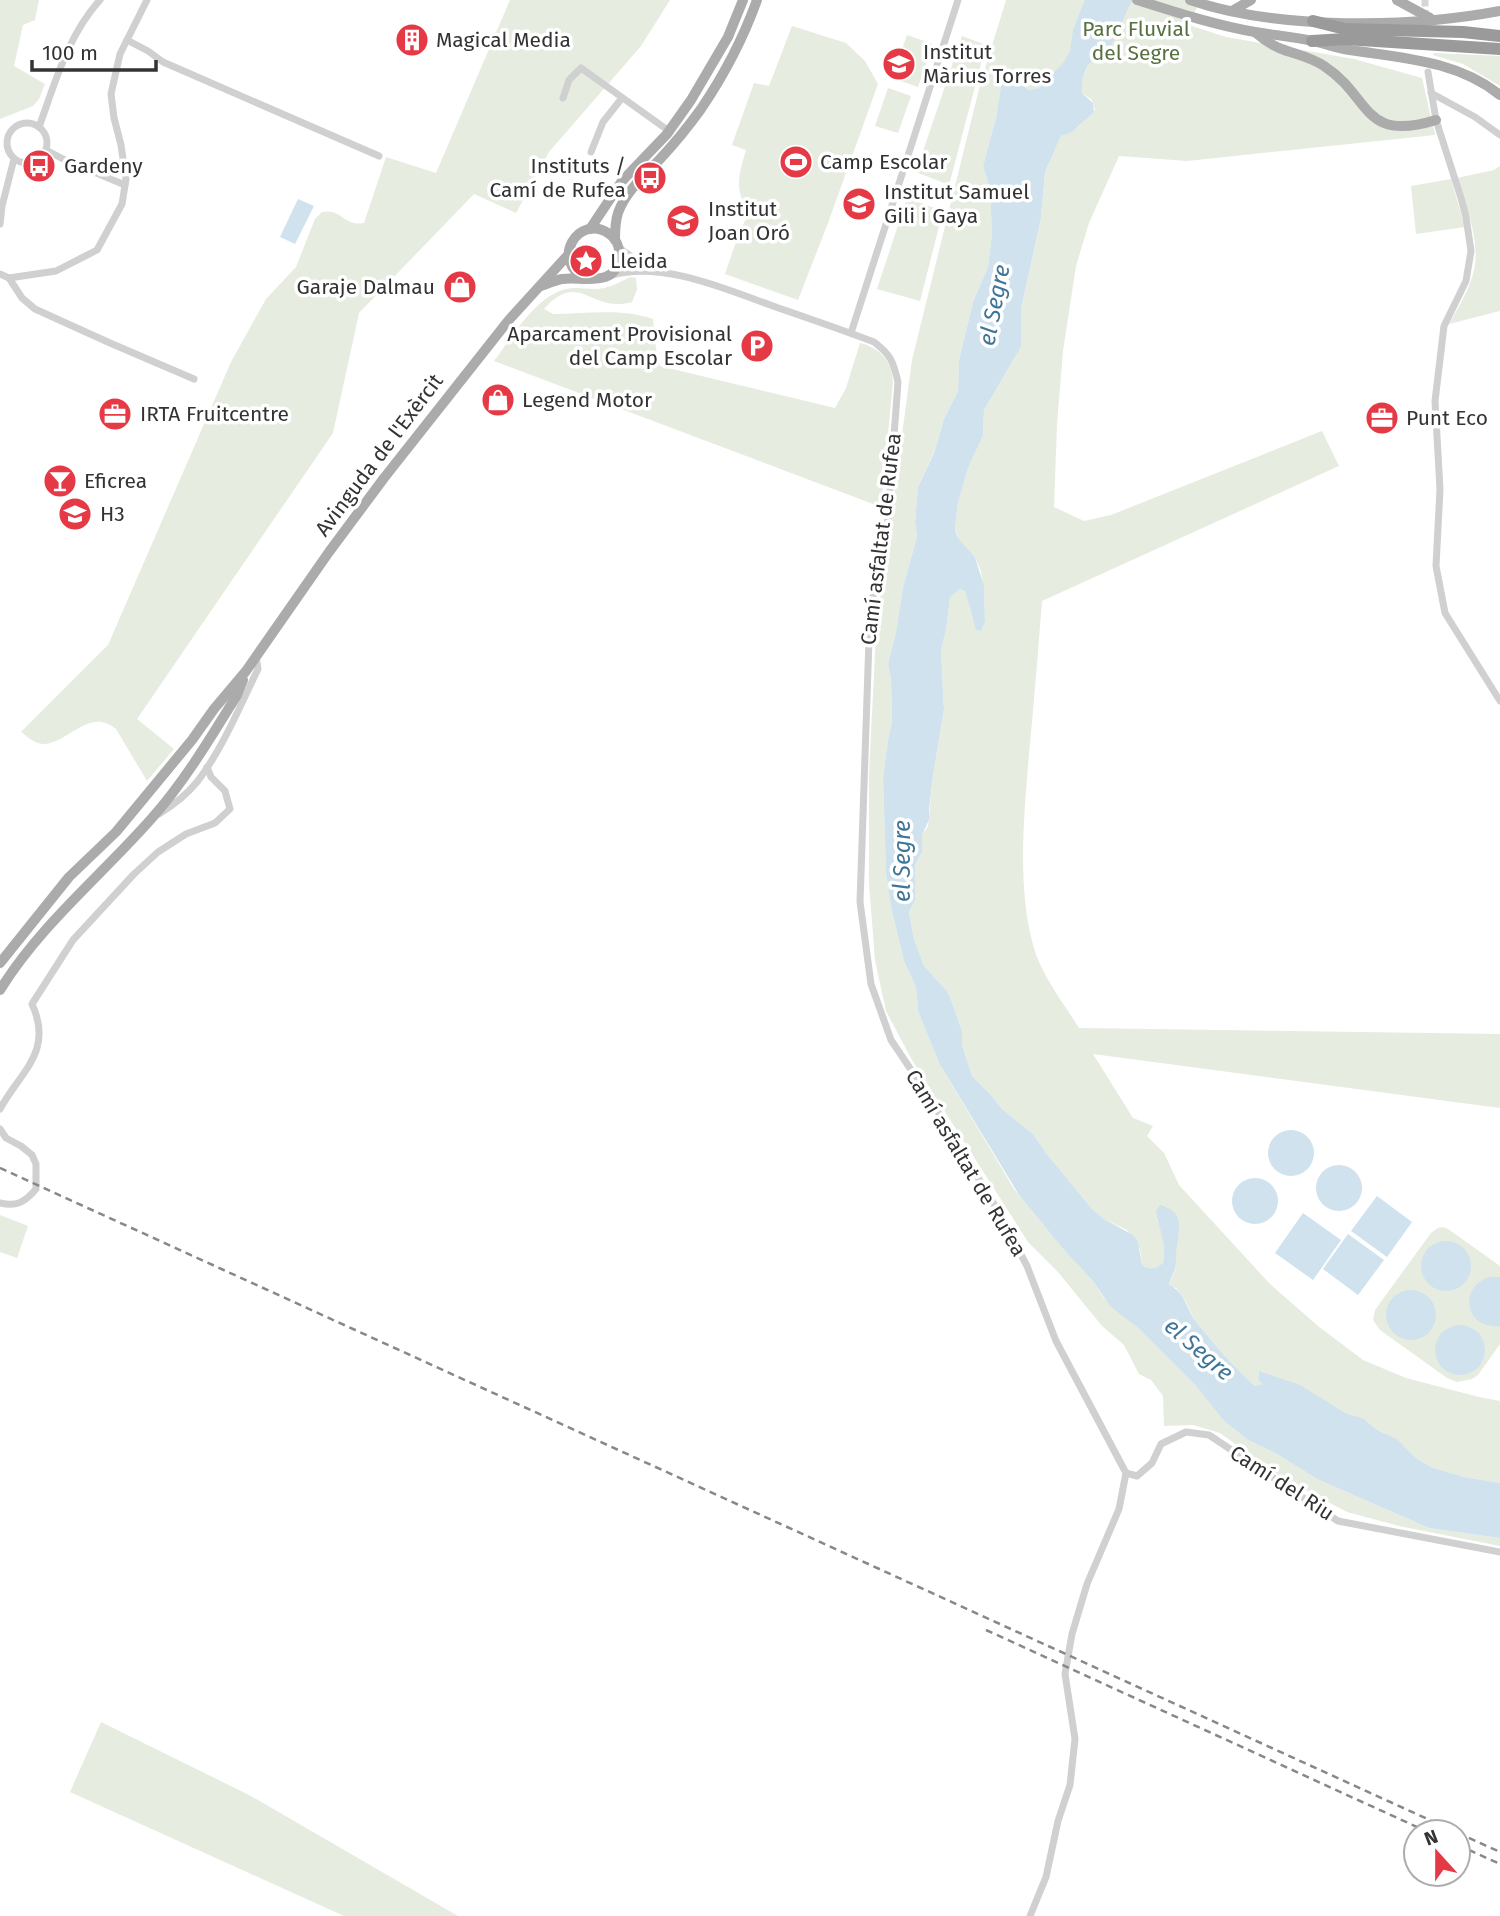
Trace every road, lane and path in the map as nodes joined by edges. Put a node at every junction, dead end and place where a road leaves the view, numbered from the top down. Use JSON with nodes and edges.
{"nodes":[{"id":1,"x":100,"y":0,"type":"edge"},
{"id":2,"x":147,"y":0,"type":"edge"},
{"id":3,"x":743,"y":0,"type":"edge"},
{"id":4,"x":757,"y":0,"type":"edge"},
{"id":5,"x":958,"y":0,"type":"edge"},
{"id":6,"x":1137,"y":0,"type":"edge"},
{"id":7,"x":1190,"y":0,"type":"edge"},
{"id":8,"x":1251,"y":0,"type":"edge"},
{"id":9,"x":1397,"y":0,"type":"edge"},
{"id":10,"x":1230,"y":11,"type":"junction"},
{"id":11,"x":1500,"y":11,"type":"edge"},
{"id":12,"x":1432,"y":19,"type":"junction"},
{"id":13,"x":1313,"y":21,"type":"junction"},
{"id":14,"x":1253,"y":32,"type":"junction"},
{"id":15,"x":1500,"y":36,"type":"edge"},
{"id":16,"x":127,"y":40,"type":"junction"},
{"id":17,"x":1312,"y":41,"type":"junction"},
{"id":18,"x":1500,"y":49,"type":"edge"},
{"id":19,"x":1428,"y":72,"type":"dead end"},
{"id":20,"x":1431,"y":93,"type":"junction"},
{"id":21,"x":1500,"y":95,"type":"edge"},
{"id":22,"x":563,"y":97,"type":"dead end"},
{"id":23,"x":622,"y":98,"type":"junction"},
{"id":24,"x":1436,"y":120,"type":"junction"},
{"id":25,"x":39,"y":127,"type":"junction"},
{"id":26,"x":0,"y":130,"type":"edge"},
{"id":27,"x":669,"y":131,"type":"junction"},
{"id":28,"x":9,"y":133,"type":"junction"},
{"id":29,"x":1500,"y":135,"type":"edge"},
{"id":30,"x":46,"y":150,"type":"junction"},
{"id":31,"x":591,"y":152,"type":"dead end"},
{"id":32,"x":379,"y":156,"type":"dead end"},
{"id":33,"x":14,"y":159,"type":"junction"},
{"id":34,"x":125,"y":186,"type":"junction"},
{"id":35,"x":0,"y":225,"type":"edge"},
{"id":36,"x":590,"y":229,"type":"junction"},
{"id":37,"x":617,"y":244,"type":"junction"},
{"id":38,"x":568,"y":255,"type":"junction"},
{"id":39,"x":651,"y":271,"type":"junction"},
{"id":40,"x":0,"y":274,"type":"edge"},
{"id":41,"x":608,"y":276,"type":"junction"},
{"id":42,"x":9,"y":278,"type":"junction"},
{"id":43,"x":586,"y":279,"type":"junction"},
{"id":44,"x":540,"y":287,"type":"junction"},
{"id":45,"x":851,"y":333,"type":"junction"},
{"id":46,"x":194,"y":379,"type":"dead end"},
{"id":47,"x":256,"y":656,"type":"junction"},
{"id":48,"x":246,"y":671,"type":"junction"},
{"id":49,"x":1500,"y":701,"type":"edge"},
{"id":50,"x":207,"y":767,"type":"junction"},
{"id":51,"x":195,"y":784,"type":"junction"},
{"id":52,"x":219,"y":787,"type":"junction"},
{"id":53,"x":152,"y":818,"type":"junction"},
{"id":54,"x":0,"y":963,"type":"edge"},
{"id":55,"x":0,"y":990,"type":"edge"},
{"id":56,"x":0,"y":1109,"type":"edge"},
{"id":57,"x":0,"y":1129,"type":"edge"},
{"id":58,"x":0,"y":1203,"type":"edge"},
{"id":59,"x":1126,"y":1473,"type":"junction"},
{"id":60,"x":1500,"y":1552,"type":"edge"},
{"id":61,"x":1030,"y":1916,"type":"edge"}],
"edges":[{"from":1,"to":25,"type":"street"},
{"from":2,"to":16,"type":"street"},
{"from":3,"to":27,"type":"main road"},
{"from":4,"to":37,"type":"main road"},
{"from":5,"to":45,"type":"street"},
{"from":6,"to":14,"type":"main road"},
{"from":7,"to":10,"type":"main road"},
{"from":8,"to":10,"type":"main road"},
{"from":9,"to":12,"type":"main road"},
{"from":10,"to":13,"type":"main road"},
{"from":11,"to":12,"type":"main road"},
{"from":12,"to":13,"type":"main road"},
{"from":13,"to":15,"type":"highway"},
{"from":14,"to":17,"type":"main road"},
{"from":14,"to":24,"type":"main road"},
{"from":16,"to":32,"type":"street"},
{"from":16,"to":34,"type":"street"},
{"from":17,"to":18,"type":"highway"},
{"from":17,"to":21,"type":"main road"},
{"from":19,"to":20,"type":"street"},
{"from":20,"to":24,"type":"street"},
{"from":20,"to":29,"type":"street"},
{"from":22,"to":23,"type":"street"},
{"from":23,"to":27,"type":"street"},
{"from":23,"to":31,"type":"street"},
{"from":24,"to":49,"type":"street"},
{"from":25,"to":28,"type":"street"},
{"from":25,"to":30,"type":"street"},
{"from":26,"to":28,"type":"street"},
{"from":27,"to":36,"type":"main road"},
{"from":28,"to":33,"type":"street"},
{"from":30,"to":33,"type":"street"},
{"from":30,"to":34,"type":"street"},
{"from":33,"to":35,"type":"street"},
{"from":34,"to":42,"type":"street"},
{"from":36,"to":37,"type":"main road"},
{"from":36,"to":38,"type":"main road"},
{"from":37,"to":39,"type":"street"},
{"from":37,"to":41,"type":"main road"},
{"from":38,"to":43,"type":"main road"},
{"from":38,"to":44,"type":"main road","name":"Avinguda de l'Exèrcit"},
{"from":39,"to":41,"type":"street"},
{"from":39,"to":45,"type":"street"},
{"from":40,"to":42,"type":"street"},
{"from":41,"to":43,"type":"main road"},
{"from":42,"to":46,"type":"street"},
{"from":43,"to":44,"type":"main road"},
{"from":44,"to":47,"type":"main road","name":"Avinguda de l'Exèrcit"},
{"from":45,"to":59,"type":"street","name":"Camí asfaltat de Rufea"},
{"from":47,"to":48,"type":"main road","name":"Avinguda de l'Exèrcit"},
{"from":47,"to":50,"type":"street"},
{"from":48,"to":53,"type":"main road","name":"Avinguda de l'Exèrcit"},
{"from":48,"to":54,"type":"main road","name":"Avinguda de l'Exèrcit"},
{"from":50,"to":51,"type":"street"},
{"from":50,"to":52,"type":"street"},
{"from":51,"to":52,"type":"street"},
{"from":51,"to":53,"type":"street"},
{"from":52,"to":56,"type":"street"},
{"from":53,"to":55,"type":"main road","name":"Avinguda de l'Exèrcit"},
{"from":57,"to":58,"type":"street"},
{"from":59,"to":60,"type":"street","name":"Camí del Riu"},
{"from":59,"to":61,"type":"street"}]}
